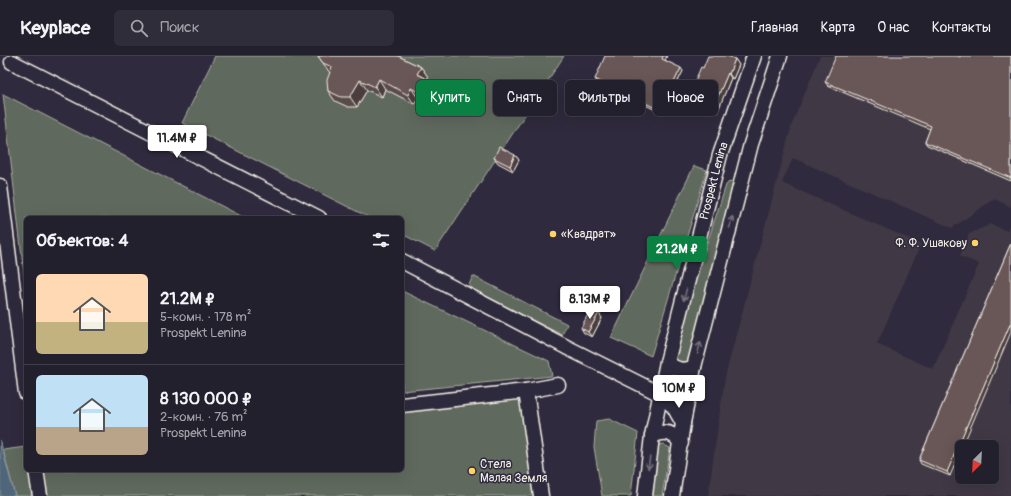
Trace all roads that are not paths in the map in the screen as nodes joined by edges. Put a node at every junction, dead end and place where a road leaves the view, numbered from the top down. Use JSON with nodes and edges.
{"nodes":[{"id":1,"x":754,"y":56,"type":"edge"},
{"id":2,"x":780,"y":56,"type":"edge"},
{"id":3,"x":12,"y":62,"type":"dead end"},
{"id":4,"x":0,"y":186,"type":"edge"},
{"id":5,"x":315,"y":216,"type":"edge"},
{"id":6,"x":404,"y":262,"type":"edge"},
{"id":7,"x":667,"y":362,"type":"junction"},
{"id":8,"x":694,"y":367,"type":"junction"},
{"id":9,"x":24,"y":377,"type":"edge"},
{"id":10,"x":558,"y":385,"type":"dead end"},
{"id":11,"x":690,"y":387,"type":"junction"},
{"id":12,"x":526,"y":391,"type":"junction"},
{"id":13,"x":660,"y":394,"type":"junction"},
{"id":14,"x":404,"y":405,"type":"edge"},
{"id":15,"x":683,"y":423,"type":"junction"},
{"id":16,"x":652,"y":436,"type":"junction"},
{"id":17,"x":681,"y":443,"type":"junction"},
{"id":18,"x":36,"y":472,"type":"edge"},
{"id":19,"x":40,"y":496,"type":"edge"},
{"id":20,"x":542,"y":496,"type":"edge"},
{"id":21,"x":645,"y":496,"type":"edge"},
{"id":22,"x":672,"y":496,"type":"edge"}],
"edges":[{"from":1,"to":7,"type":"street","name":"Prospekt Lenina","one_way":true},
{"from":8,"to":2,"type":"street","one_way":true},
{"from":3,"to":5,"type":"street"},
{"from":4,"to":9,"type":"street"},
{"from":6,"to":13,"type":"street"},
{"from":7,"to":8,"type":"street"},
{"from":7,"to":13,"type":"street","name":"Prospekt Lenina"},
{"from":8,"to":11,"type":"street"},
{"from":10,"to":12,"type":"street"},
{"from":11,"to":13,"type":"street"},
{"from":11,"to":15,"type":"street"},
{"from":12,"to":14,"type":"street"},
{"from":12,"to":20,"type":"street"},
{"from":13,"to":15,"type":"street"},
{"from":13,"to":16,"type":"street","name":"Prospekt Lenina"},
{"from":15,"to":17,"type":"street"},
{"from":16,"to":17,"type":"street"},
{"from":16,"to":21,"type":"street","name":"Prospekt Lenina","one_way":true},
{"from":17,"to":22,"type":"street"},
{"from":18,"to":19,"type":"street"}]}
